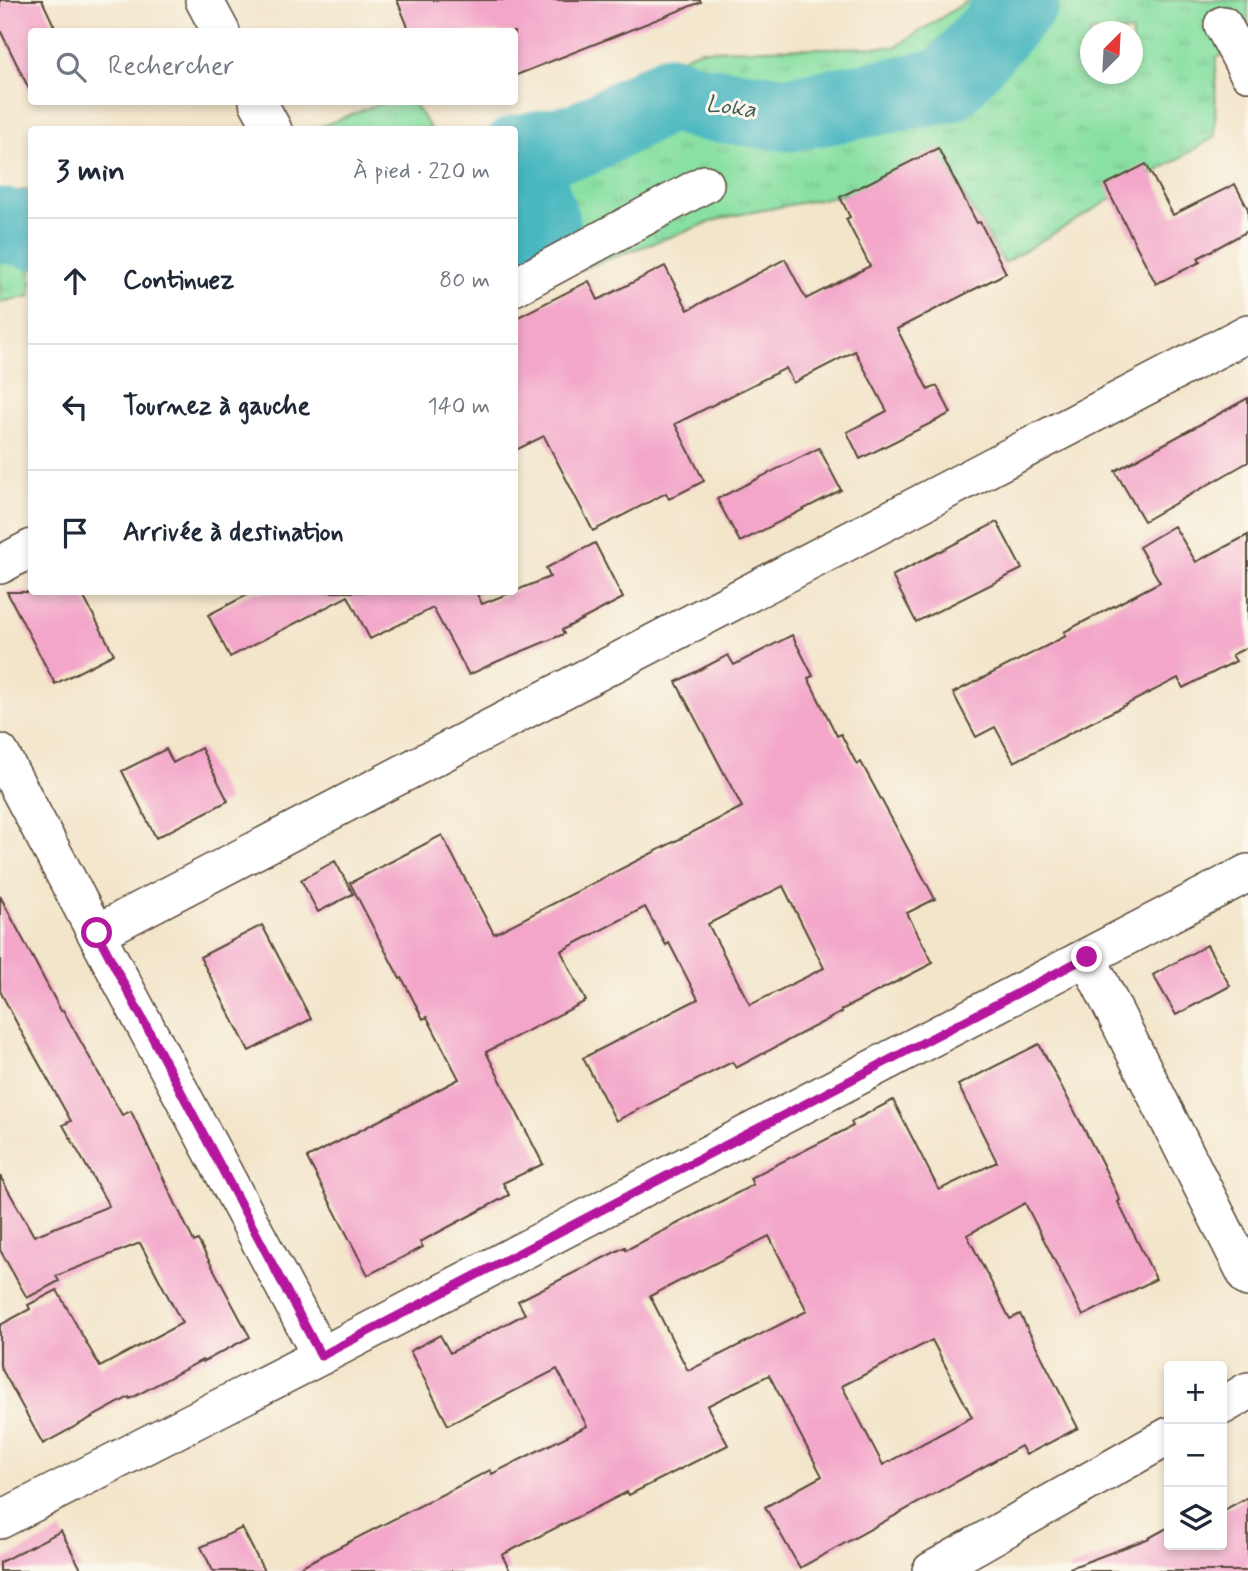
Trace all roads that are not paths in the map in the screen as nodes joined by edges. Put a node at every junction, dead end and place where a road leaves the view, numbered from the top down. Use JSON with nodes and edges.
{"nodes":[{"id":1,"x":204,"y":0,"type":"edge"},
{"id":2,"x":1223,"y":25,"type":"dead end"},
{"id":3,"x":219,"y":28,"type":"edge"},
{"id":4,"x":1248,"y":72,"type":"edge"},
{"id":5,"x":260,"y":105,"type":"edge"},
{"id":6,"x":271,"y":126,"type":"edge"},
{"id":7,"x":705,"y":184,"type":"dead end"},
{"id":8,"x":518,"y":285,"type":"edge"},
{"id":9,"x":1248,"y":333,"type":"edge"},
{"id":10,"x":28,"y":550,"type":"edge"},
{"id":11,"x":0,"y":565,"type":"edge"},
{"id":12,"x":0,"y":753,"type":"edge"},
{"id":13,"x":1248,"y":873,"type":"edge"},
{"id":14,"x":97,"y":933,"type":"junction"},
{"id":15,"x":1087,"y":957,"type":"junction"},
{"id":16,"x":1248,"y":1278,"type":"edge"},
{"id":17,"x":321,"y":1356,"type":"junction"},
{"id":18,"x":1248,"y":1391,"type":"edge"},
{"id":19,"x":1227,"y":1403,"type":"edge"},
{"id":20,"x":1164,"y":1439,"type":"edge"},
{"id":21,"x":0,"y":1520,"type":"edge"},
{"id":22,"x":931,"y":1571,"type":"edge"}],
"edges":[{"from":1,"to":3,"type":"street"},
{"from":2,"to":4,"type":"street"},
{"from":5,"to":6,"type":"street"},
{"from":7,"to":8,"type":"street"},
{"from":9,"to":14,"type":"street"},
{"from":10,"to":11,"type":"street"},
{"from":12,"to":14,"type":"street"},
{"from":13,"to":15,"type":"street"},
{"from":14,"to":17,"type":"street"},
{"from":15,"to":16,"type":"street"},
{"from":15,"to":17,"type":"street"},
{"from":17,"to":21,"type":"street"},
{"from":18,"to":19,"type":"street"},
{"from":20,"to":22,"type":"street"}]}
